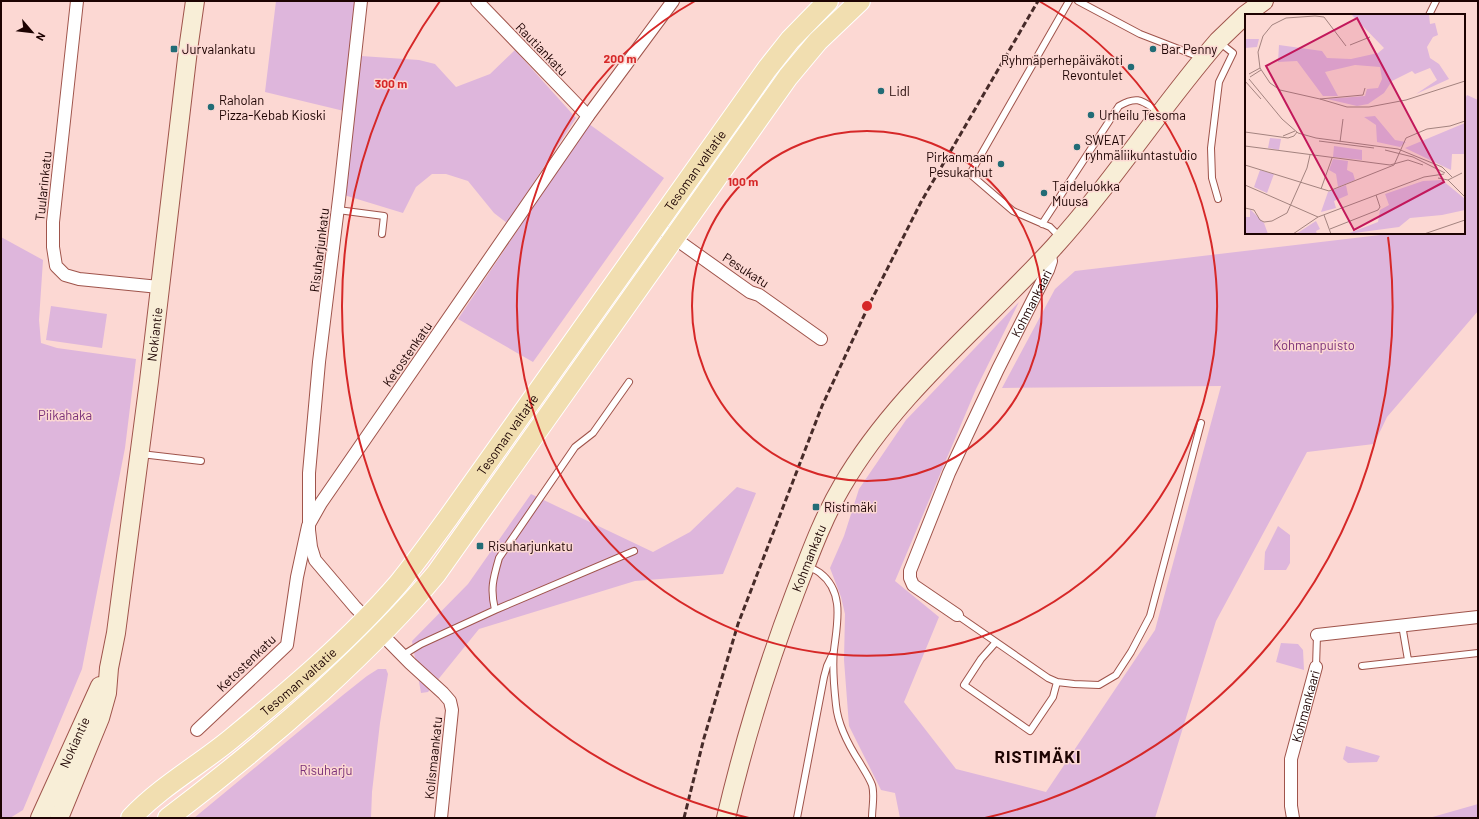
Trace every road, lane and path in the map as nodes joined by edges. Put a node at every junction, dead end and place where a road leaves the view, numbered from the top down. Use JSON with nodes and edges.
{"nodes":[{"id":1,"x":77,"y":1,"type":"edge"},
{"id":2,"x":195,"y":1,"type":"edge"},
{"id":3,"x":361,"y":1,"type":"edge"},
{"id":4,"x":477,"y":1,"type":"edge"},
{"id":5,"x":673,"y":1,"type":"edge"},
{"id":6,"x":828,"y":1,"type":"edge"},
{"id":7,"x":860,"y":1,"type":"edge"},
{"id":8,"x":1069,"y":1,"type":"edge"},
{"id":9,"x":1078,"y":1,"type":"edge"},
{"id":10,"x":1264,"y":1,"type":"edge"},
{"id":11,"x":1436,"y":1,"type":"edge"},
{"id":12,"x":1248,"y":14,"type":"edge"},
{"id":13,"x":1430,"y":14,"type":"edge"},
{"id":14,"x":1245,"y":16,"type":"edge"},
{"id":15,"x":1218,"y":41,"type":"junction"},
{"id":16,"x":1203,"y":58,"type":"junction"},
{"id":17,"x":1160,"y":113,"type":"junction"},
{"id":18,"x":588,"y":116,"type":"junction"},
{"id":19,"x":1218,"y":199,"type":"dead end"},
{"id":20,"x":338,"y":210,"type":"junction"},
{"id":21,"x":1042,"y":224,"type":"junction"},
{"id":22,"x":656,"y":225,"type":"junction"},
{"id":23,"x":382,"y":234,"type":"dead end"},
{"id":24,"x":674,"y":238,"type":"junction"},
{"id":25,"x":1062,"y":238,"type":"junction"},
{"id":26,"x":1049,"y":252,"type":"junction"},
{"id":27,"x":159,"y":287,"type":"junction"},
{"id":28,"x":821,"y":339,"type":"dead end"},
{"id":29,"x":629,"y":382,"type":"dead end"},
{"id":30,"x":1201,"y":424,"type":"dead end"},
{"id":31,"x":140,"y":454,"type":"junction"},
{"id":32,"x":201,"y":461,"type":"dead end"},
{"id":33,"x":308,"y":526,"type":"junction"},
{"id":34,"x":634,"y":551,"type":"dead end"},
{"id":35,"x":806,"y":565,"type":"junction"},
{"id":36,"x":494,"y":610,"type":"junction"},
{"id":37,"x":957,"y":615,"type":"joint"},
{"id":38,"x":1478,"y":617,"type":"edge"},
{"id":39,"x":366,"y":618,"type":"junction"},
{"id":40,"x":1402,"y":625,"type":"junction"},
{"id":41,"x":382,"y":634,"type":"junction"},
{"id":42,"x":1317,"y":635,"type":"joint"},
{"id":43,"x":996,"y":642,"type":"junction"},
{"id":44,"x":834,"y":650,"type":"junction"},
{"id":45,"x":1478,"y":653,"type":"edge"},
{"id":46,"x":403,"y":655,"type":"junction"},
{"id":47,"x":1408,"y":660,"type":"junction"},
{"id":48,"x":1362,"y":666,"type":"dead end"},
{"id":49,"x":1316,"y":667,"type":"joint"},
{"id":50,"x":109,"y":668,"type":"junction"},
{"id":51,"x":1057,"y":682,"type":"junction"},
{"id":52,"x":197,"y":730,"type":"dead end"},
{"id":53,"x":40,"y":818,"type":"edge"},
{"id":54,"x":59,"y":818,"type":"edge"},
{"id":55,"x":132,"y":818,"type":"edge"},
{"id":56,"x":168,"y":818,"type":"edge"},
{"id":57,"x":441,"y":818,"type":"edge"},
{"id":58,"x":726,"y":818,"type":"edge"},
{"id":59,"x":797,"y":818,"type":"edge"},
{"id":60,"x":872,"y":818,"type":"edge"},
{"id":61,"x":1293,"y":818,"type":"edge"}],
"edges":[{"from":1,"to":27,"type":"street","name":"Tuularinkatu"},
{"from":2,"to":27,"type":"street","name":"Nokiantie"},
{"from":3,"to":20,"type":"street","name":"Risuharjunkatu"},
{"from":4,"to":18,"type":"street","name":"Rautiankatu"},
{"from":5,"to":18,"type":"street","name":"Ketostenkatu"},
{"from":6,"to":22,"type":"main road","name":"Tesoman valtatie"},
{"from":7,"to":24,"type":"main road","name":"Tesoman valtatie"},
{"from":8,"to":21,"type":"lane"},
{"from":9,"to":16,"type":"lane"},
{"from":10,"to":12,"type":"street","name":"Kohmankaari"},
{"from":11,"to":13,"type":"lane"},
{"from":14,"to":15,"type":"street","name":"Kohmankaari"},
{"from":15,"to":16,"type":"street","name":"Kohmankaari"},
{"from":15,"to":19,"type":"lane"},
{"from":16,"to":17,"type":"street","name":"Kohmankaari"},
{"from":17,"to":21,"type":"lane"},
{"from":17,"to":25,"type":"street","name":"Kohmankaari"},
{"from":18,"to":33,"type":"street","name":"Ketostenkatu"},
{"from":20,"to":23,"type":"lane"},
{"from":20,"to":33,"type":"street","name":"Risuharjunkatu"},
{"from":21,"to":25,"type":"lane"},
{"from":22,"to":24,"type":"street","name":"Pesukatu"},
{"from":22,"to":39,"type":"main road","name":"Tesoman valtatie"},
{"from":24,"to":28,"type":"street","name":"Pesukatu"},
{"from":24,"to":41,"type":"main road","name":"Tesoman valtatie"},
{"from":25,"to":26,"type":"street","name":"Kohmankaari"},
{"from":26,"to":35,"type":"street","name":"Kohmankatu"},
{"from":26,"to":37,"type":"street","name":"Kohmankaari"},
{"from":27,"to":31,"type":"street","name":"Nokiantie"},
{"from":29,"to":36,"type":"lane"},
{"from":30,"to":51,"type":"lane"},
{"from":31,"to":32,"type":"lane"},
{"from":31,"to":50,"type":"street","name":"Nokiantie"},
{"from":33,"to":39,"type":"street","name":"Kolismaankatu"},
{"from":33,"to":52,"type":"street","name":"Ketostenkatu"},
{"from":34,"to":36,"type":"lane"},
{"from":35,"to":44,"type":"lane"},
{"from":35,"to":58,"type":"street","name":"Kohmankatu"},
{"from":36,"to":46,"type":"lane"},
{"from":37,"to":43,"type":"lane"},
{"from":38,"to":40,"type":"street","name":"Kohmankaari"},
{"from":39,"to":41,"type":"street","name":"Kolismaankatu"},
{"from":39,"to":55,"type":"main road","name":"Tesoman valtatie"},
{"from":40,"to":42,"type":"street","name":"Kohmankaari"},
{"from":40,"to":47,"type":"lane"},
{"from":41,"to":46,"type":"street","name":"Kolismaankatu"},
{"from":41,"to":56,"type":"main road","name":"Tesoman valtatie"},
{"from":42,"to":49,"type":"lane","name":"Kohmankaari"},
{"from":43,"to":51,"type":"lane"},
{"from":43,"to":51,"type":"lane"},
{"from":44,"to":59,"type":"lane"},
{"from":44,"to":60,"type":"lane"},
{"from":45,"to":47,"type":"lane"},
{"from":46,"to":57,"type":"street","name":"Kolismaankatu"},
{"from":47,"to":48,"type":"lane"},
{"from":49,"to":61,"type":"street","name":"Kohmankaari"},
{"from":50,"to":53,"type":"street","name":"Nokiantie"},
{"from":50,"to":54,"type":"street","name":"Nokiantie"}]}
